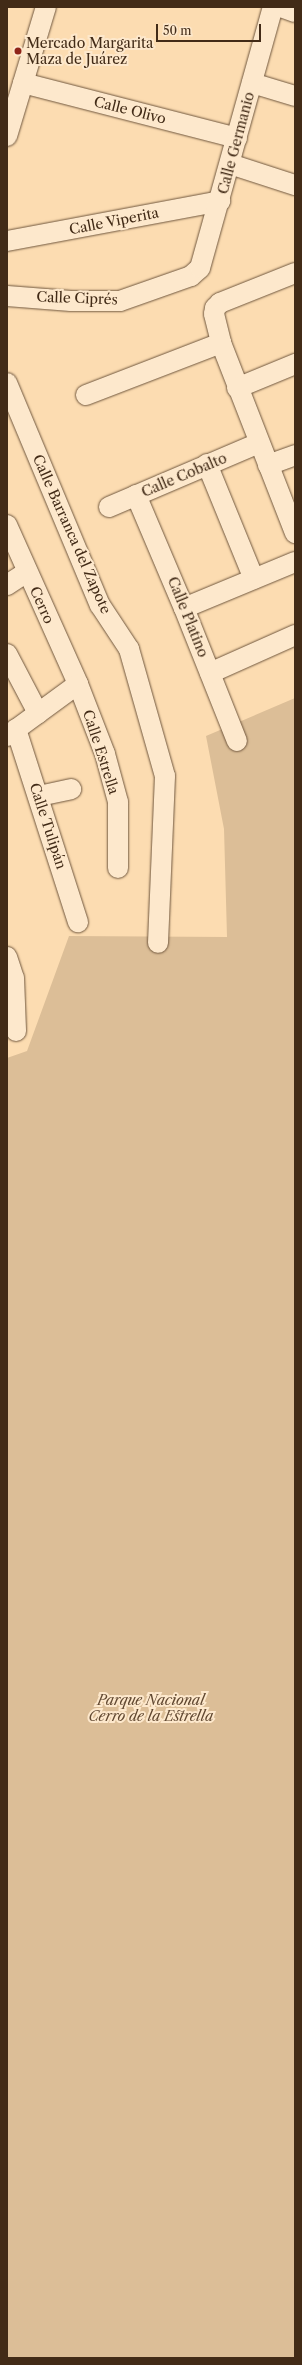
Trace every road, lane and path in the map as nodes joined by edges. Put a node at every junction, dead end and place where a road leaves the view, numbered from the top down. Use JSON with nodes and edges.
{"nodes":[{"id":1,"x":46,"y":7,"type":"edge"},
{"id":2,"x":273,"y":7,"type":"edge"},
{"id":3,"x":281,"y":7,"type":"edge"},
{"id":4,"x":295,"y":12,"type":"edge"},
{"id":5,"x":23,"y":83,"type":"junction"},
{"id":6,"x":252,"y":83,"type":"junction"},
{"id":7,"x":295,"y":96,"type":"edge"},
{"id":8,"x":9,"y":123,"type":"edge"},
{"id":9,"x":237,"y":138,"type":"junction"},
{"id":10,"x":230,"y":164,"type":"junction"},
{"id":11,"x":295,"y":185,"type":"edge"},
{"id":12,"x":220,"y":201,"type":"junction"},
{"id":13,"x":7,"y":241,"type":"edge"},
{"id":14,"x":295,"y":273,"type":"edge"},
{"id":15,"x":191,"y":276,"type":"joint"},
{"id":16,"x":7,"y":296,"type":"edge"},
{"id":17,"x":220,"y":343,"type":"junction"},
{"id":18,"x":295,"y":364,"type":"edge"},
{"id":19,"x":7,"y":383,"type":"edge"},
{"id":20,"x":237,"y":388,"type":"junction"},
{"id":21,"x":86,"y":395,"type":"dead end"},
{"id":22,"x":259,"y":443,"type":"junction"},
{"id":23,"x":295,"y":455,"type":"edge"},
{"id":24,"x":207,"y":464,"type":"junction"},
{"id":25,"x":268,"y":465,"type":"junction"},
{"id":26,"x":136,"y":495,"type":"junction"},
{"id":27,"x":109,"y":508,"type":"dead end"},
{"id":28,"x":7,"y":524,"type":"edge"},
{"id":29,"x":295,"y":533,"type":"edge"},
{"id":30,"x":295,"y":562,"type":"edge"},
{"id":31,"x":27,"y":572,"type":"junction"},
{"id":32,"x":254,"y":579,"type":"junction"},
{"id":33,"x":7,"y":585,"type":"edge"},
{"id":34,"x":184,"y":608,"type":"junction"},
{"id":35,"x":295,"y":636,"type":"edge"},
{"id":36,"x":7,"y":654,"type":"edge"},
{"id":37,"x":210,"y":673,"type":"junction"},
{"id":38,"x":78,"y":684,"type":"junction"},
{"id":39,"x":38,"y":713,"type":"junction"},
{"id":40,"x":12,"y":733,"type":"edge"},
{"id":41,"x":237,"y":741,"type":"dead end"},
{"id":42,"x":70,"y":789,"type":"dead end"},
{"id":43,"x":39,"y":796,"type":"junction"},
{"id":44,"x":118,"y":868,"type":"dead end"},
{"id":45,"x":78,"y":922,"type":"dead end"},
{"id":46,"x":158,"y":943,"type":"dead end"},
{"id":47,"x":7,"y":957,"type":"edge"},
{"id":48,"x":16,"y":1031,"type":"dead end"}],
"edges":[{"from":1,"to":5,"type":"street"},
{"from":2,"to":6,"type":"street","name":"Calle Germanio"},
{"from":3,"to":4,"type":"street"},
{"from":5,"to":8,"type":"street"},
{"from":5,"to":9,"type":"street","name":"Calle Olivo"},
{"from":6,"to":7,"type":"street"},
{"from":6,"to":9,"type":"street","name":"Calle Germanio"},
{"from":9,"to":10,"type":"street","name":"Calle Germanio"},
{"from":10,"to":11,"type":"street"},
{"from":10,"to":12,"type":"street","name":"Calle Germanio"},
{"from":12,"to":13,"type":"street","name":"Calle Viperita"},
{"from":12,"to":15,"type":"street","name":"Calle Germanio"},
{"from":14,"to":17,"type":"street"},
{"from":15,"to":16,"type":"street","name":"Calle Ciprés"},
{"from":17,"to":20,"type":"street"},
{"from":17,"to":21,"type":"street"},
{"from":18,"to":20,"type":"street"},
{"from":19,"to":46,"type":"street","name":"Calle Barranca del Zapote"},
{"from":20,"to":22,"type":"street"},
{"from":22,"to":24,"type":"street","name":"Calle Cobalto"},
{"from":22,"to":25,"type":"street"},
{"from":23,"to":25,"type":"street"},
{"from":24,"to":26,"type":"street","name":"Calle Cobalto"},
{"from":24,"to":32,"type":"street"},
{"from":25,"to":29,"type":"street"},
{"from":26,"to":27,"type":"street","name":"Calle Cobalto"},
{"from":26,"to":34,"type":"street","name":"Calle Platino"},
{"from":28,"to":31,"type":"street","name":"Cerro"},
{"from":30,"to":32,"type":"street"},
{"from":31,"to":33,"type":"street"},
{"from":31,"to":38,"type":"street","name":"Cerro"},
{"from":32,"to":34,"type":"street"},
{"from":34,"to":37,"type":"street","name":"Calle Platino"},
{"from":35,"to":37,"type":"street"},
{"from":36,"to":39,"type":"street"},
{"from":37,"to":41,"type":"street","name":"Calle Platino"},
{"from":38,"to":39,"type":"street"},
{"from":38,"to":44,"type":"street","name":"Calle Estrella"},
{"from":39,"to":40,"type":"street"},
{"from":40,"to":43,"type":"street","name":"Calle Tulipán"},
{"from":42,"to":43,"type":"street"},
{"from":43,"to":45,"type":"street","name":"Calle Tulipán"},
{"from":47,"to":48,"type":"street"}]}
